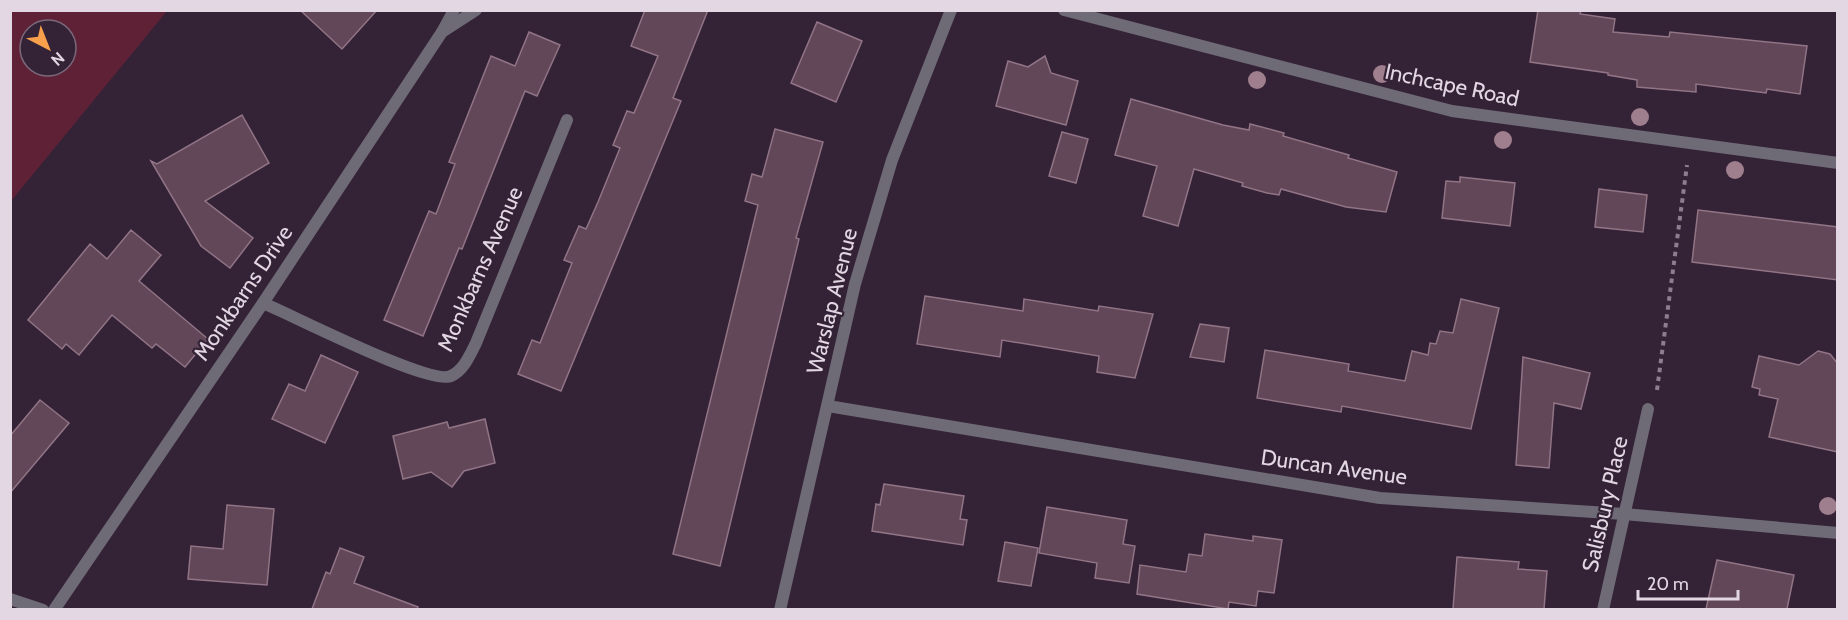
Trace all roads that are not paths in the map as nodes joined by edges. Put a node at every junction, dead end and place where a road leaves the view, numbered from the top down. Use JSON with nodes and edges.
{"nodes":[{"id":1,"x":454,"y":10,"type":"edge"},
{"id":2,"x":476,"y":10,"type":"edge"},
{"id":3,"x":951,"y":10,"type":"edge"},
{"id":4,"x":1064,"y":10,"type":"edge"},
{"id":5,"x":442,"y":32,"type":"junction"},
{"id":6,"x":567,"y":120,"type":"dead end"},
{"id":7,"x":1838,"y":163,"type":"edge"},
{"id":8,"x":263,"y":303,"type":"junction"},
{"id":9,"x":828,"y":406,"type":"junction"},
{"id":10,"x":1648,"y":409,"type":"road end"},
{"id":11,"x":1624,"y":514,"type":"junction"},
{"id":12,"x":1838,"y":533,"type":"edge"},
{"id":13,"x":10,"y":598,"type":"edge"},
{"id":14,"x":43,"y":609,"type":"edge"},
{"id":15,"x":54,"y":609,"type":"edge"},
{"id":16,"x":780,"y":609,"type":"edge"},
{"id":17,"x":1603,"y":609,"type":"edge"}],
"edges":[{"from":1,"to":5,"type":"street"},
{"from":2,"to":5,"type":"street","name":"Monkbarns Drive"},
{"from":3,"to":9,"type":"street","name":"Warslap Avenue"},
{"from":4,"to":7,"type":"street","name":"Inchcape Road"},
{"from":5,"to":8,"type":"street","name":"Monkbarns Drive"},
{"from":6,"to":8,"type":"street","name":"Monkbarns Avenue"},
{"from":8,"to":15,"type":"street","name":"Monkbarns Drive"},
{"from":9,"to":11,"type":"street","name":"Duncan Avenue"},
{"from":9,"to":16,"type":"street","name":"Warslap Avenue"},
{"from":10,"to":11,"type":"street","name":"Salisbury Place"},
{"from":11,"to":12,"type":"street","name":"Duncan Avenue"},
{"from":11,"to":17,"type":"street","name":"Salisbury Place"},
{"from":13,"to":14,"type":"street"}]}
